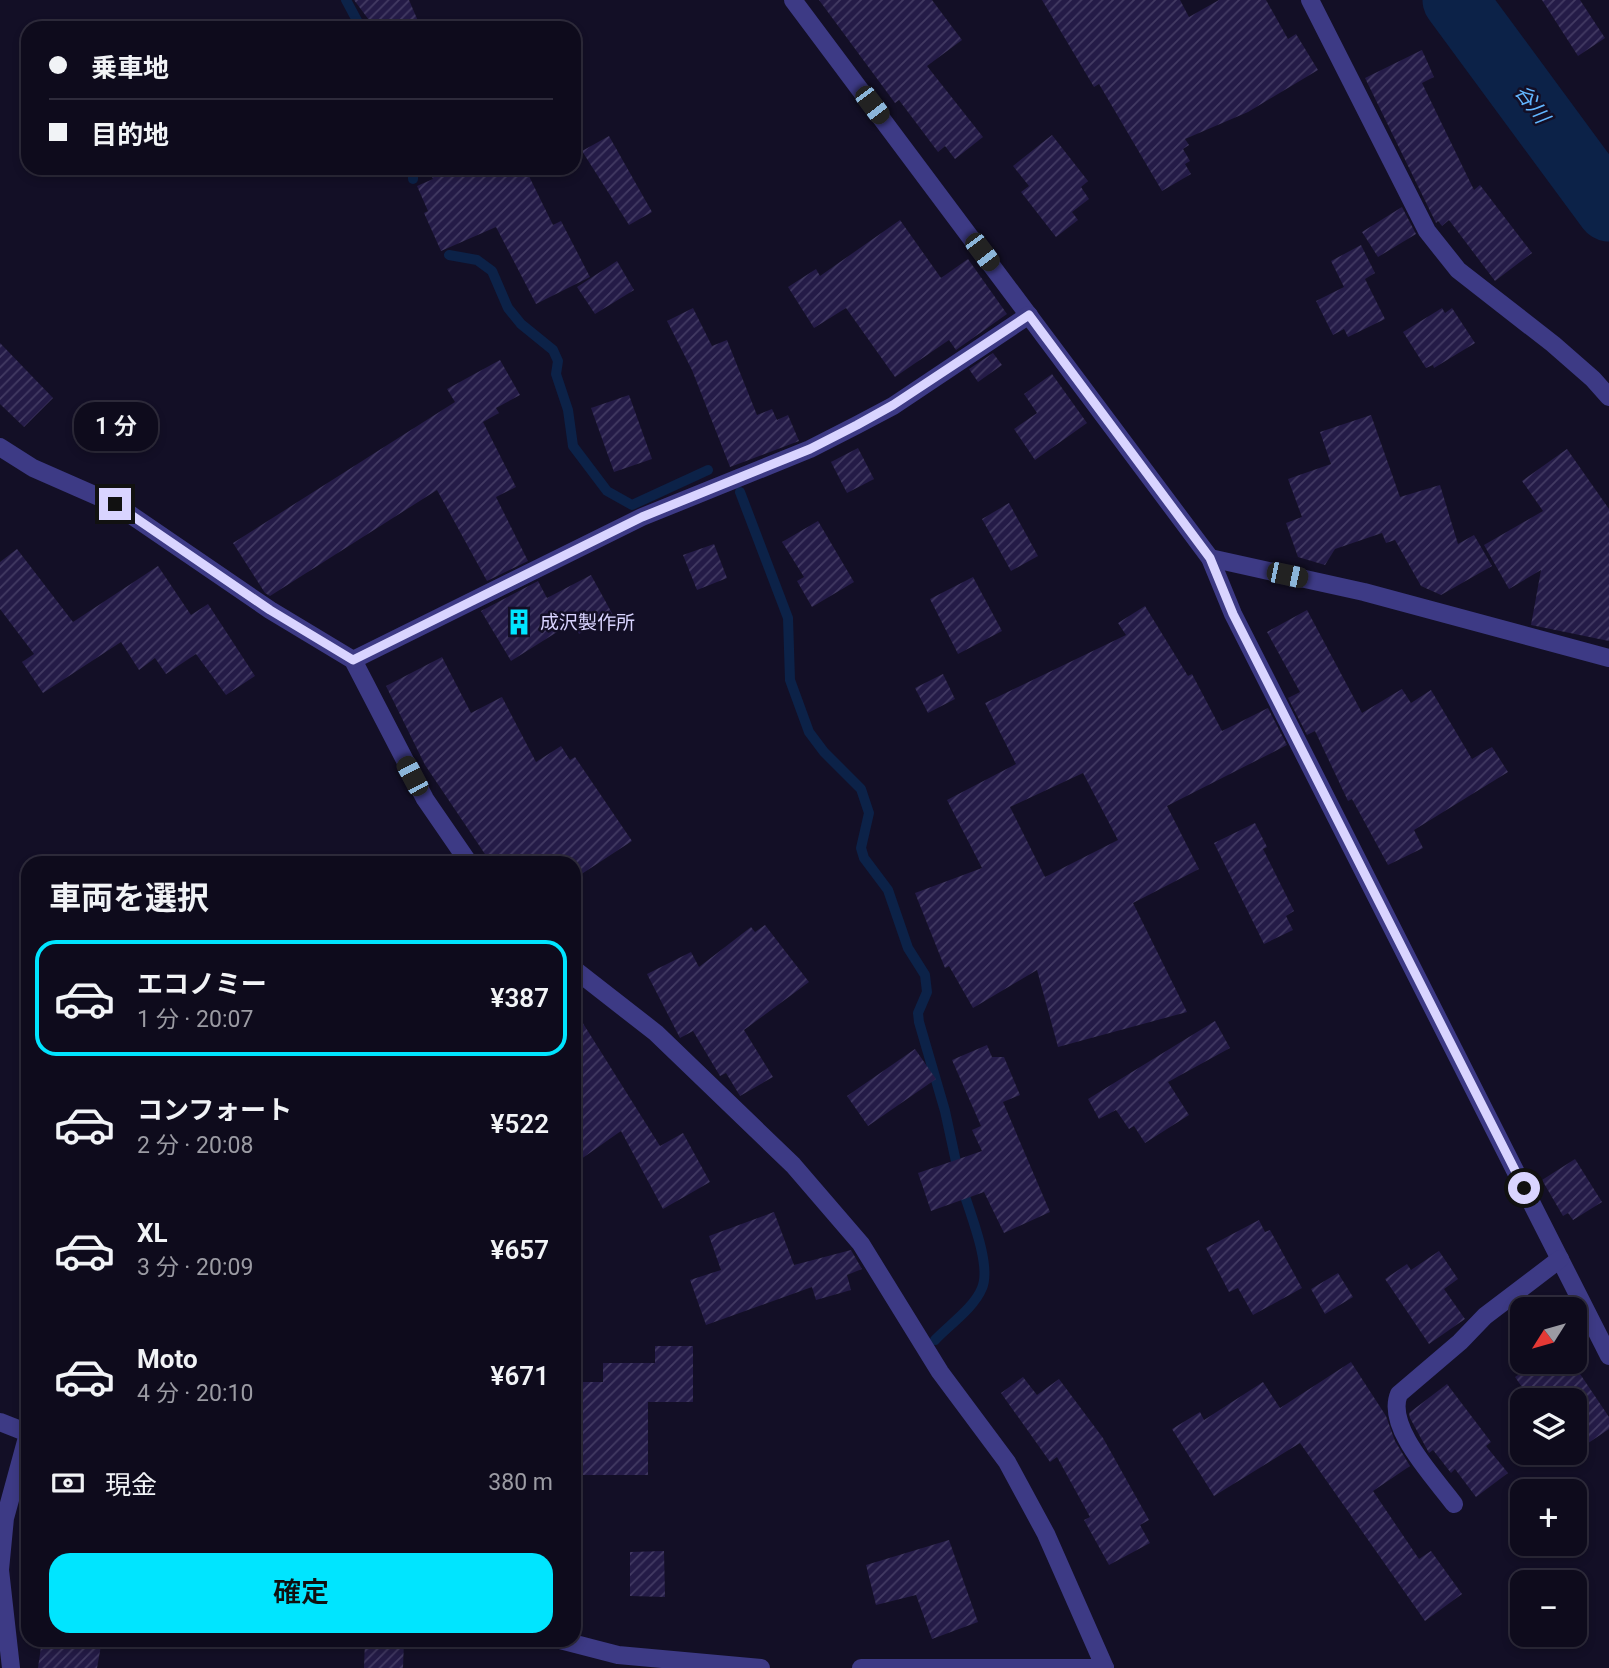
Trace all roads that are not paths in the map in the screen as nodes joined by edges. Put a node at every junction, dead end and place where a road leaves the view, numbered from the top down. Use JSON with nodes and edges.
{"nodes":[{"id":1,"x":793,"y":0,"type":"edge"},
{"id":2,"x":1310,"y":0,"type":"edge"},
{"id":3,"x":1029,"y":315,"type":"junction"},
{"id":4,"x":1609,"y":397,"type":"edge"},
{"id":5,"x":0,"y":447,"type":"edge"},
{"id":6,"x":1210,"y":558,"type":"junction"},
{"id":7,"x":1609,"y":658,"type":"edge"},
{"id":8,"x":353,"y":660,"type":"junction"},
{"id":9,"x":464,"y":856,"type":"edge"},
{"id":10,"x":581,"y":974,"type":"edge"},
{"id":11,"x":1560,"y":1259,"type":"junction"},
{"id":12,"x":1609,"y":1356,"type":"edge"},
{"id":13,"x":0,"y":1422,"type":"edge"},
{"id":14,"x":21,"y":1430,"type":"edge"},
{"id":15,"x":21,"y":1459,"type":"edge"},
{"id":16,"x":1454,"y":1504,"type":"dead end"},
{"id":17,"x":581,"y":1645,"type":"edge"},
{"id":18,"x":11,"y":1668,"type":"edge"},
{"id":19,"x":761,"y":1668,"type":"edge"},
{"id":20,"x":861,"y":1668,"type":"edge"},
{"id":21,"x":1105,"y":1668,"type":"edge"}],
"edges":[{"from":1,"to":3,"type":"street"},
{"from":2,"to":4,"type":"street"},
{"from":3,"to":6,"type":"street"},
{"from":3,"to":8,"type":"street"},
{"from":5,"to":8,"type":"street"},
{"from":6,"to":7,"type":"street"},
{"from":6,"to":11,"type":"street"},
{"from":8,"to":9,"type":"street"},
{"from":10,"to":21,"type":"street"},
{"from":11,"to":12,"type":"street"},
{"from":11,"to":16,"type":"street"},
{"from":13,"to":14,"type":"street"},
{"from":15,"to":18,"type":"street"},
{"from":17,"to":19,"type":"street"},
{"from":20,"to":21,"type":"street"}]}
